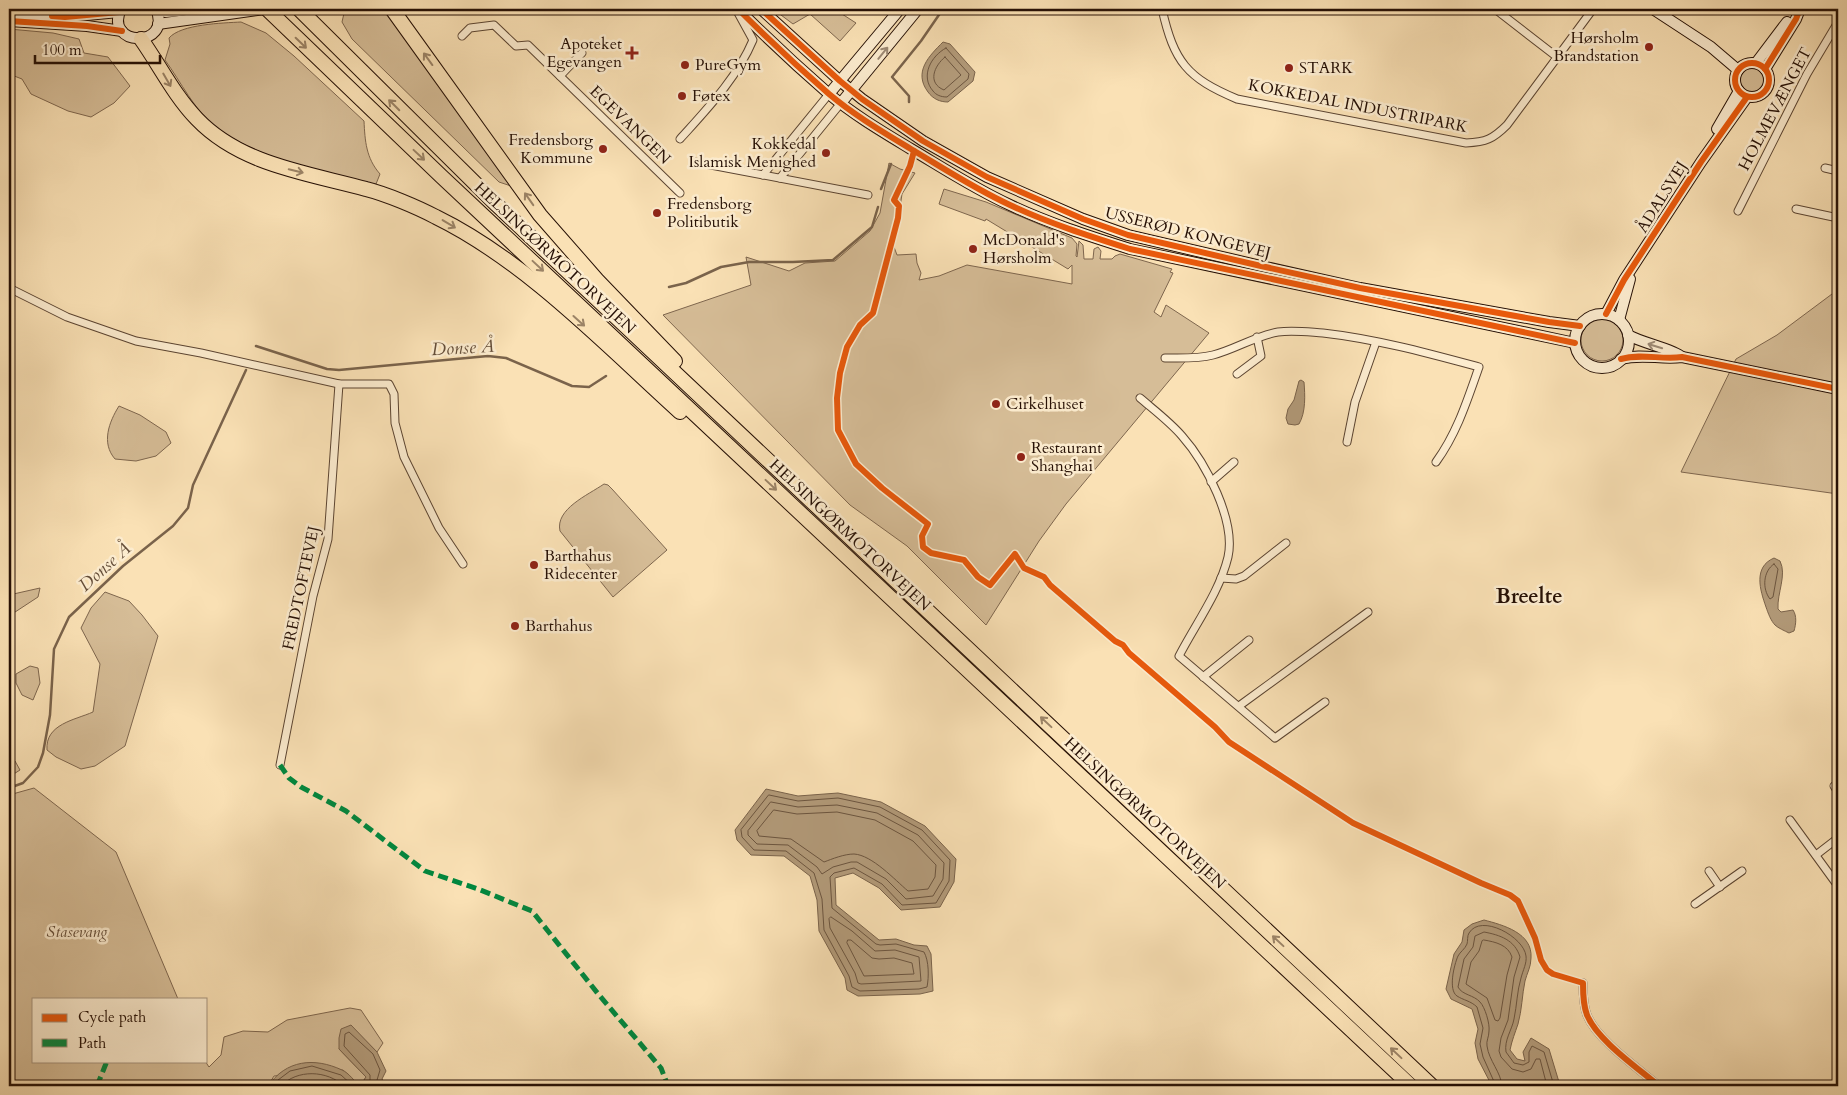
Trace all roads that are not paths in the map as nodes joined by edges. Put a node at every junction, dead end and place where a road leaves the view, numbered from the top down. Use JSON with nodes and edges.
{"nodes":[{"id":1,"x":266,"y":9,"type":"edge"},
{"id":2,"x":299,"y":9,"type":"edge"},
{"id":3,"x":392,"y":9,"type":"edge"},
{"id":4,"x":737,"y":9,"type":"edge"},
{"id":5,"x":760,"y":9,"type":"edge"},
{"id":6,"x":900,"y":9,"type":"edge"},
{"id":7,"x":918,"y":9,"type":"edge"},
{"id":8,"x":1162,"y":9,"type":"edge"},
{"id":9,"x":1495,"y":9,"type":"edge"},
{"id":10,"x":1593,"y":9,"type":"edge"},
{"id":11,"x":1653,"y":9,"type":"edge"},
{"id":12,"x":1799,"y":9,"type":"edge"},
{"id":13,"x":120,"y":10,"type":"edge"},
{"id":14,"x":157,"y":10,"type":"edge"},
{"id":15,"x":203,"y":12,"type":"edge"},
{"id":16,"x":9,"y":13,"type":"edge"},
{"id":17,"x":9,"y":21,"type":"edge"},
{"id":18,"x":1838,"y":22,"type":"edge"},
{"id":19,"x":158,"y":24,"type":"junction"},
{"id":20,"x":122,"y":31,"type":"junction"},
{"id":21,"x":462,"y":36,"type":"dead end"},
{"id":22,"x":142,"y":39,"type":"junction"},
{"id":23,"x":582,"y":54,"type":"dead end"},
{"id":24,"x":1557,"y":57,"type":"junction"},
{"id":25,"x":1761,"y":66,"type":"junction"},
{"id":26,"x":1738,"y":70,"type":"junction"},
{"id":27,"x":560,"y":76,"type":"junction"},
{"id":28,"x":840,"y":81,"type":"junction"},
{"id":29,"x":852,"y":90,"type":"junction"},
{"id":30,"x":829,"y":94,"type":"junction"},
{"id":31,"x":1743,"y":94,"type":"junction"},
{"id":32,"x":841,"y":103,"type":"junction"},
{"id":33,"x":680,"y":139,"type":"dead end"},
{"id":34,"x":695,"y":162,"type":"dead end"},
{"id":35,"x":1825,"y":168,"type":"dead end"},
{"id":36,"x":1838,"y":171,"type":"edge"},
{"id":37,"x":763,"y":175,"type":"junction"},
{"id":38,"x":780,"y":178,"type":"junction"},
{"id":39,"x":680,"y":193,"type":"dead end"},
{"id":40,"x":868,"y":195,"type":"dead end"},
{"id":41,"x":1796,"y":209,"type":"dead end"},
{"id":42,"x":1738,"y":210,"type":"dead end"},
{"id":43,"x":1838,"y":218,"type":"edge"},
{"id":44,"x":1630,"y":273,"type":"junction"},
{"id":45,"x":9,"y":288,"type":"edge"},
{"id":46,"x":1606,"y":314,"type":"junction"},
{"id":47,"x":1619,"y":320,"type":"junction"},
{"id":48,"x":1580,"y":326,"type":"junction"},
{"id":49,"x":1628,"y":335,"type":"junction"},
{"id":50,"x":1257,"y":337,"type":"junction"},
{"id":51,"x":1376,"y":342,"type":"junction"},
{"id":52,"x":1575,"y":343,"type":"junction"},
{"id":53,"x":1164,"y":358,"type":"dead end"},
{"id":54,"x":1682,"y":358,"type":"junction"},
{"id":55,"x":1621,"y":359,"type":"junction"},
{"id":56,"x":1237,"y":374,"type":"dead end"},
{"id":57,"x":339,"y":384,"type":"junction"},
{"id":58,"x":1838,"y":389,"type":"edge"},
{"id":59,"x":1140,"y":398,"type":"dead end"},
{"id":60,"x":724,"y":419,"type":"junction"},
{"id":61,"x":1347,"y":442,"type":"dead end"},
{"id":62,"x":1234,"y":462,"type":"dead end"},
{"id":63,"x":1436,"y":462,"type":"dead end"},
{"id":64,"x":753,"y":467,"type":"junction"},
{"id":65,"x":1211,"y":482,"type":"junction"},
{"id":66,"x":1286,"y":543,"type":"dead end"},
{"id":67,"x":463,"y":564,"type":"dead end"},
{"id":68,"x":1221,"y":578,"type":"junction"},
{"id":69,"x":1368,"y":612,"type":"dead end"},
{"id":70,"x":1249,"y":640,"type":"dead end"},
{"id":71,"x":1204,"y":677,"type":"junction"},
{"id":72,"x":1325,"y":702,"type":"dead end"},
{"id":73,"x":1239,"y":706,"type":"junction"},
{"id":74,"x":280,"y":765,"type":"dead end"},
{"id":75,"x":1790,"y":820,"type":"dead end"},
{"id":76,"x":1838,"y":838,"type":"edge"},
{"id":77,"x":1816,"y":855,"type":"junction"},
{"id":78,"x":1709,"y":871,"type":"dead end"},
{"id":79,"x":1742,"y":871,"type":"dead end"},
{"id":80,"x":1838,"y":885,"type":"edge"},
{"id":81,"x":1720,"y":886,"type":"junction"},
{"id":82,"x":1695,"y":904,"type":"dead end"},
{"id":83,"x":1583,"y":983,"type":"dead end"},
{"id":84,"x":1411,"y":1086,"type":"edge"},
{"id":85,"x":1432,"y":1086,"type":"edge"},
{"id":86,"x":1659,"y":1086,"type":"edge"}],
"edges":[{"from":1,"to":15,"type":"main road"},
{"from":1,"to":64,"type":"highway","name":"HELSINGØRMOTORVEJEN","one_way":true},
{"from":60,"to":2,"type":"highway","name":"HELSINGØRMOTORVEJEN","one_way":true},
{"from":60,"to":3,"type":"highway","one_way":true},
{"from":4,"to":30,"type":"main road","name":"USSERØD KONGEVEJ"},
{"from":4,"to":33,"type":"street","name":"EGEVANGEN"},
{"from":5,"to":28,"type":"main road","name":"USSERØD KONGEVEJ"},
{"from":6,"to":28,"type":"main road"},
{"from":29,"to":7,"type":"main road","one_way":true},
{"from":8,"to":24,"type":"street","name":"KOKKEDAL INDUSTRIPARK"},
{"from":9,"to":24,"type":"street"},
{"from":10,"to":24,"type":"street","name":"KOKKEDAL INDUSTRIPARK"},
{"from":11,"to":26,"type":"main road"},
{"from":12,"to":25,"type":"main road"},
{"from":13,"to":16,"type":"main road"},
{"from":13,"to":20,"type":"main road"},
{"from":14,"to":15,"type":"main road"},
{"from":14,"to":19,"type":"main road"},
{"from":15,"to":19,"type":"main road"},
{"from":17,"to":20,"type":"main road"},
{"from":18,"to":42,"type":"street","name":"HOLMEVÆNGET"},
{"from":19,"to":22,"type":"main road"},
{"from":20,"to":22,"type":"main road"},
{"from":21,"to":27,"type":"street","name":"EGEVANGEN"},
{"from":22,"to":64,"type":"highway","one_way":true},
{"from":23,"to":27,"type":"street"},
{"from":25,"to":26,"type":"main road"},
{"from":25,"to":31,"type":"main road"},
{"from":26,"to":31,"type":"main road"},
{"from":27,"to":39,"type":"street","name":"EGEVANGEN"},
{"from":28,"to":29,"type":"main road","name":"USSERØD KONGEVEJ"},
{"from":28,"to":30,"type":"main road"},
{"from":29,"to":32,"type":"main road"},
{"from":29,"to":48,"type":"main road","name":"USSERØD KONGEVEJ"},
{"from":30,"to":32,"type":"main road","name":"USSERØD KONGEVEJ"},
{"from":30,"to":37,"type":"street"},
{"from":31,"to":44,"type":"main road","name":"ÅDALSVEJ"},
{"from":32,"to":38,"type":"street"},
{"from":32,"to":52,"type":"main road","name":"USSERØD KONGEVEJ"},
{"from":34,"to":37,"type":"street","name":"EGEVANGEN"},
{"from":35,"to":36,"type":"street"},
{"from":37,"to":38,"type":"street","name":"EGEVANGEN"},
{"from":38,"to":40,"type":"street","name":"EGEVANGEN"},
{"from":41,"to":43,"type":"street"},
{"from":44,"to":46,"type":"main road","name":"ÅDALSVEJ"},
{"from":44,"to":47,"type":"main road","name":"ÅDALSVEJ"},
{"from":45,"to":57,"type":"street"},
{"from":46,"to":47,"type":"main road"},
{"from":46,"to":48,"type":"main road"},
{"from":47,"to":49,"type":"main road"},
{"from":48,"to":52,"type":"main road"},
{"from":54,"to":49,"type":"main road","one_way":true},
{"from":49,"to":55,"type":"main road"},
{"from":50,"to":51,"type":"street"},
{"from":50,"to":53,"type":"street"},
{"from":50,"to":56,"type":"street"},
{"from":51,"to":61,"type":"street"},
{"from":51,"to":63,"type":"street"},
{"from":52,"to":55,"type":"main road"},
{"from":54,"to":55,"type":"main road"},
{"from":54,"to":58,"type":"main road"},
{"from":57,"to":67,"type":"street"},
{"from":57,"to":74,"type":"street","name":"FREDTOFTEVEJ"},
{"from":59,"to":65,"type":"street"},
{"from":85,"to":60,"type":"highway","name":"HELSINGØRMOTORVEJEN","one_way":true},
{"from":62,"to":65,"type":"street"},
{"from":64,"to":84,"type":"highway","name":"HELSINGØRMOTORVEJEN","one_way":true},
{"from":65,"to":68,"type":"street"},
{"from":66,"to":68,"type":"street"},
{"from":68,"to":71,"type":"street"},
{"from":69,"to":73,"type":"street"},
{"from":70,"to":71,"type":"street"},
{"from":71,"to":73,"type":"street"},
{"from":72,"to":73,"type":"street"},
{"from":75,"to":77,"type":"street"},
{"from":76,"to":77,"type":"street"},
{"from":77,"to":80,"type":"street"},
{"from":78,"to":81,"type":"street"},
{"from":79,"to":81,"type":"street"},
{"from":81,"to":82,"type":"street"},
{"from":83,"to":86,"type":"street"}]}
